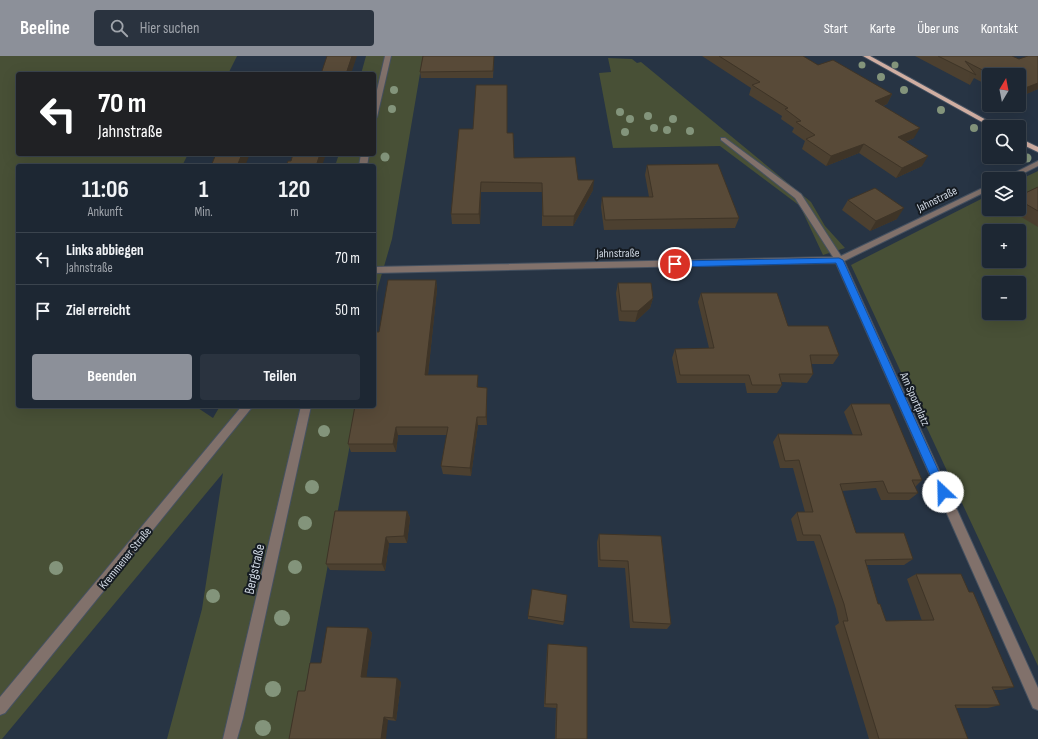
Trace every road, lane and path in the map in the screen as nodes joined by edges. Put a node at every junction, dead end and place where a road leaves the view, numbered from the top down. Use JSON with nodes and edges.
{"nodes":[{"id":1,"x":388,"y":56,"type":"edge"},
{"id":2,"x":866,"y":56,"type":"edge"},
{"id":3,"x":376,"y":108,"type":"edge"},
{"id":4,"x":983,"y":120,"type":"edge"},
{"id":5,"x":723,"y":139,"type":"dead end"},
{"id":6,"x":1026,"y":144,"type":"edge"},
{"id":7,"x":1038,"y":150,"type":"edge"},
{"id":8,"x":1038,"y":163,"type":"edge"},
{"id":9,"x":1020,"y":172,"type":"edge"},
{"id":10,"x":982,"y":190,"type":"edge"},
{"id":11,"x":839,"y":260,"type":"junction"},
{"id":12,"x":376,"y":270,"type":"edge"},
{"id":13,"x":246,"y":408,"type":"edge"},
{"id":14,"x":306,"y":408,"type":"edge"},
{"id":15,"x":1038,"y":703,"type":"edge"},
{"id":16,"x":0,"y":708,"type":"edge"},
{"id":17,"x":230,"y":739,"type":"edge"}],
"edges":[{"from":1,"to":3,"type":"street"},
{"from":2,"to":4,"type":"main road"},
{"from":5,"to":11,"type":"street","name":"Am Sportplatz"},
{"from":6,"to":7,"type":"main road"},
{"from":8,"to":9,"type":"street"},
{"from":10,"to":11,"type":"street","name":"Jahnstraße"},
{"from":11,"to":12,"type":"street","name":"Jahnstraße"},
{"from":11,"to":15,"type":"street","name":"Am Sportplatz"},
{"from":13,"to":16,"type":"street","name":"Kremmener Straße"},
{"from":14,"to":17,"type":"street","name":"Bergstraße"}]}
